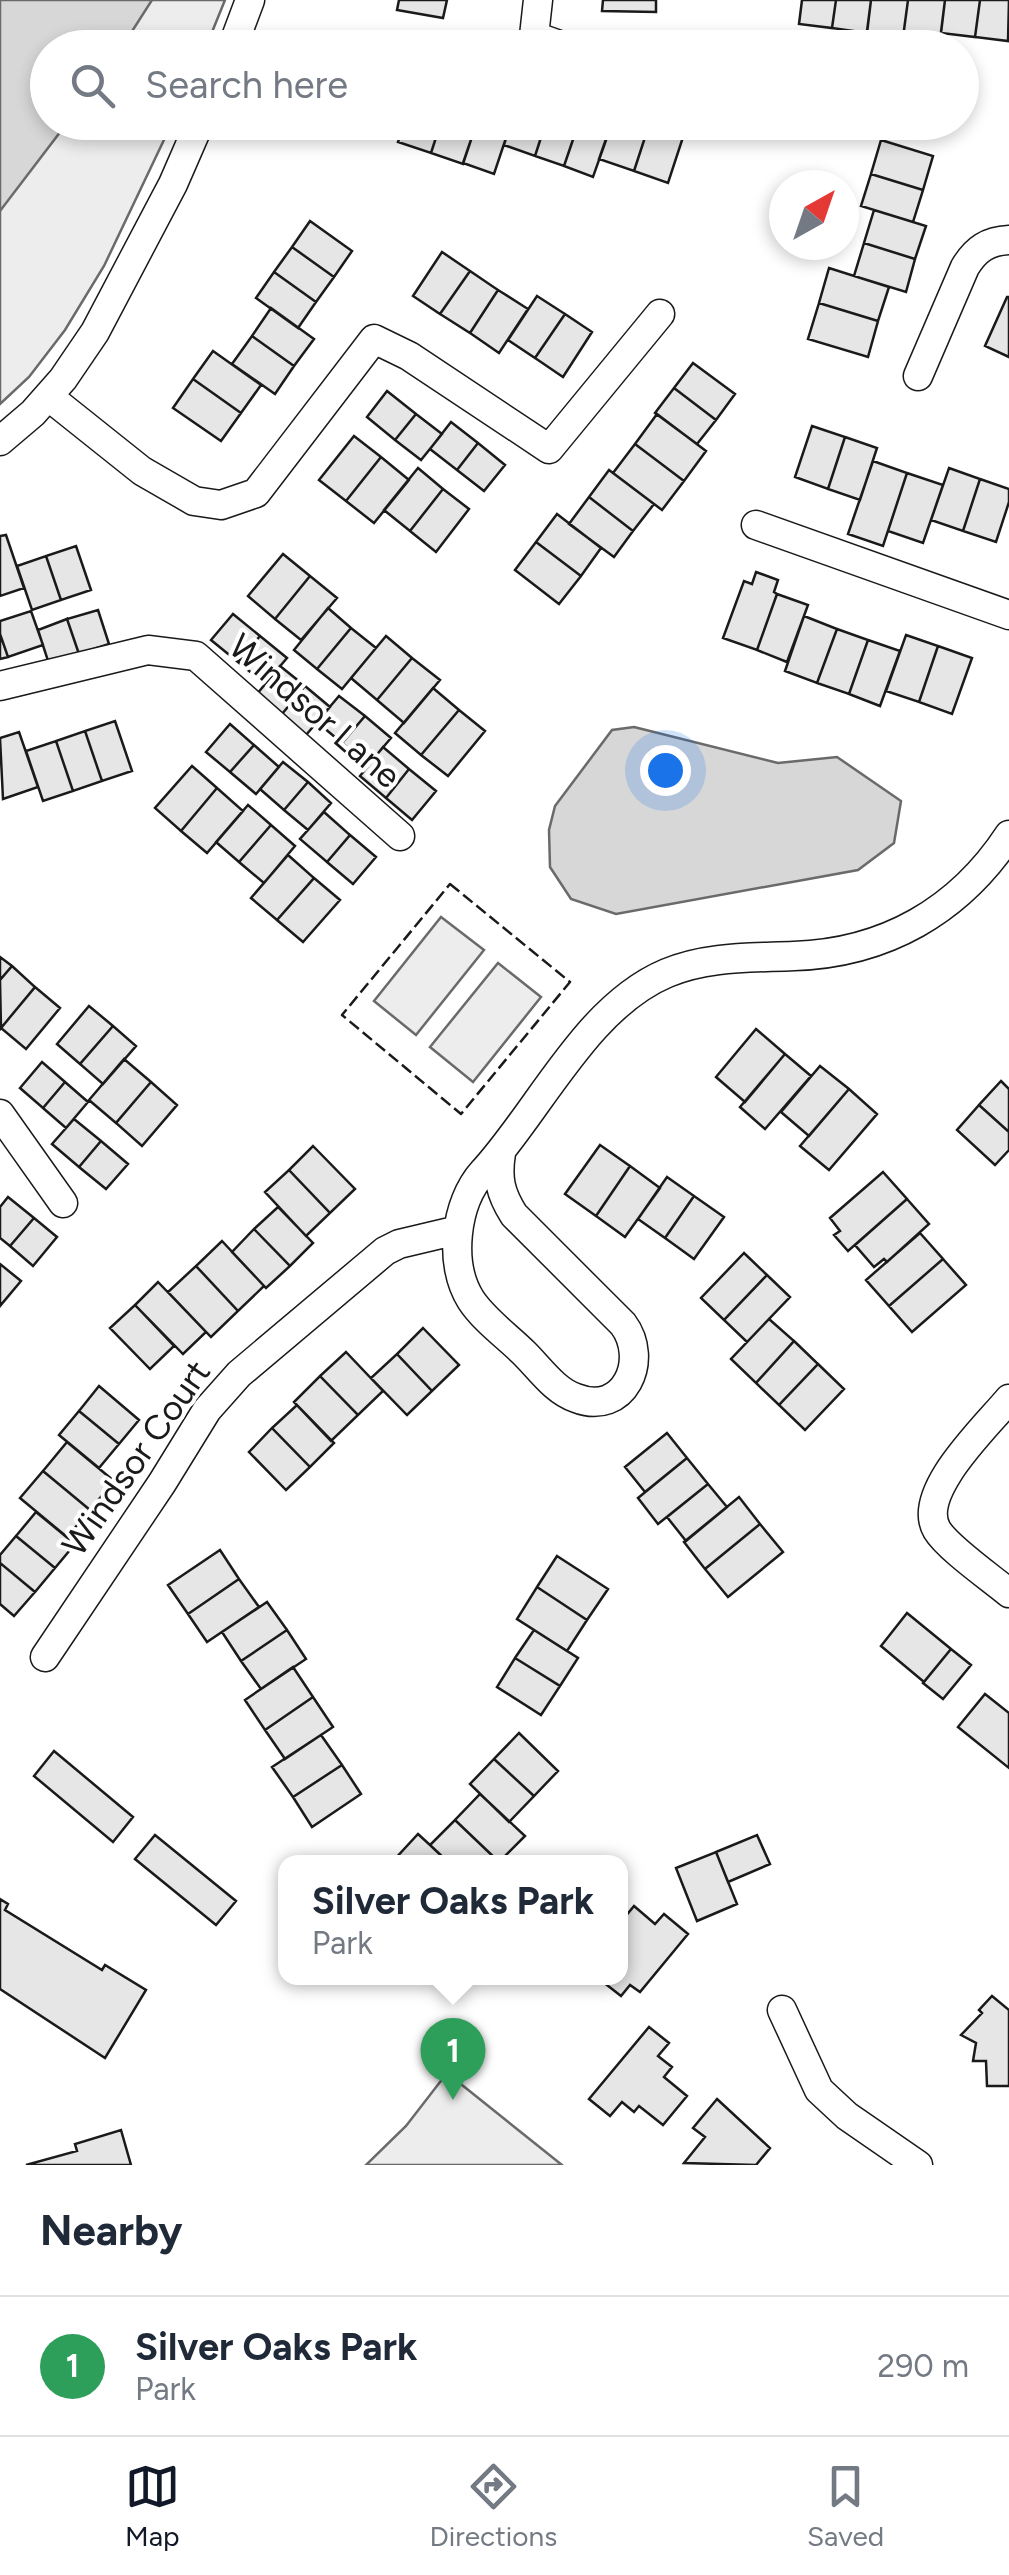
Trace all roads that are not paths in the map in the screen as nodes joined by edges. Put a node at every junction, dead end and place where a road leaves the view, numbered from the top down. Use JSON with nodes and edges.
{"nodes":[{"id":1,"x":250,"y":0,"type":"edge"},
{"id":2,"x":538,"y":0,"type":"edge"},
{"id":3,"x":239,"y":30,"type":"edge"},
{"id":4,"x":535,"y":30,"type":"edge"},
{"id":5,"x":192,"y":140,"type":"edge"},
{"id":6,"x":1009,"y":240,"type":"edge"},
{"id":7,"x":660,"y":314,"type":"dead end"},
{"id":8,"x":918,"y":376,"type":"dead end"},
{"id":9,"x":48,"y":396,"type":"junction"},
{"id":10,"x":0,"y":441,"type":"edge"},
{"id":11,"x":756,"y":525,"type":"dead end"},
{"id":12,"x":1009,"y":615,"type":"edge"},
{"id":13,"x":0,"y":686,"type":"edge"},
{"id":14,"x":400,"y":836,"type":"dead end"},
{"id":15,"x":1009,"y":836,"type":"edge"},
{"id":16,"x":0,"y":1114,"type":"edge"},
{"id":17,"x":501,"y":1152,"type":"junction"},
{"id":18,"x":63,"y":1204,"type":"dead end"},
{"id":19,"x":458,"y":1230,"type":"junction"},
{"id":20,"x":1009,"y":1399,"type":"edge"},
{"id":21,"x":1009,"y":1592,"type":"edge"},
{"id":22,"x":45,"y":1656,"type":"dead end"},
{"id":23,"x":782,"y":2010,"type":"dead end"},
{"id":24,"x":918,"y":2165,"type":"edge"}],
"edges":[{"from":1,"to":3,"type":"street"},
{"from":2,"to":4,"type":"street"},
{"from":5,"to":9,"type":"street"},
{"from":6,"to":8,"type":"street"},
{"from":7,"to":9,"type":"street"},
{"from":9,"to":10,"type":"street"},
{"from":11,"to":12,"type":"street"},
{"from":13,"to":14,"type":"street","name":"Windsor Lane"},
{"from":15,"to":17,"type":"street"},
{"from":16,"to":18,"type":"street"},
{"from":17,"to":19,"type":"street"},
{"from":17,"to":19,"type":"street"},
{"from":19,"to":22,"type":"street","name":"Windsor Court"},
{"from":20,"to":21,"type":"street"},
{"from":23,"to":24,"type":"street"}]}
